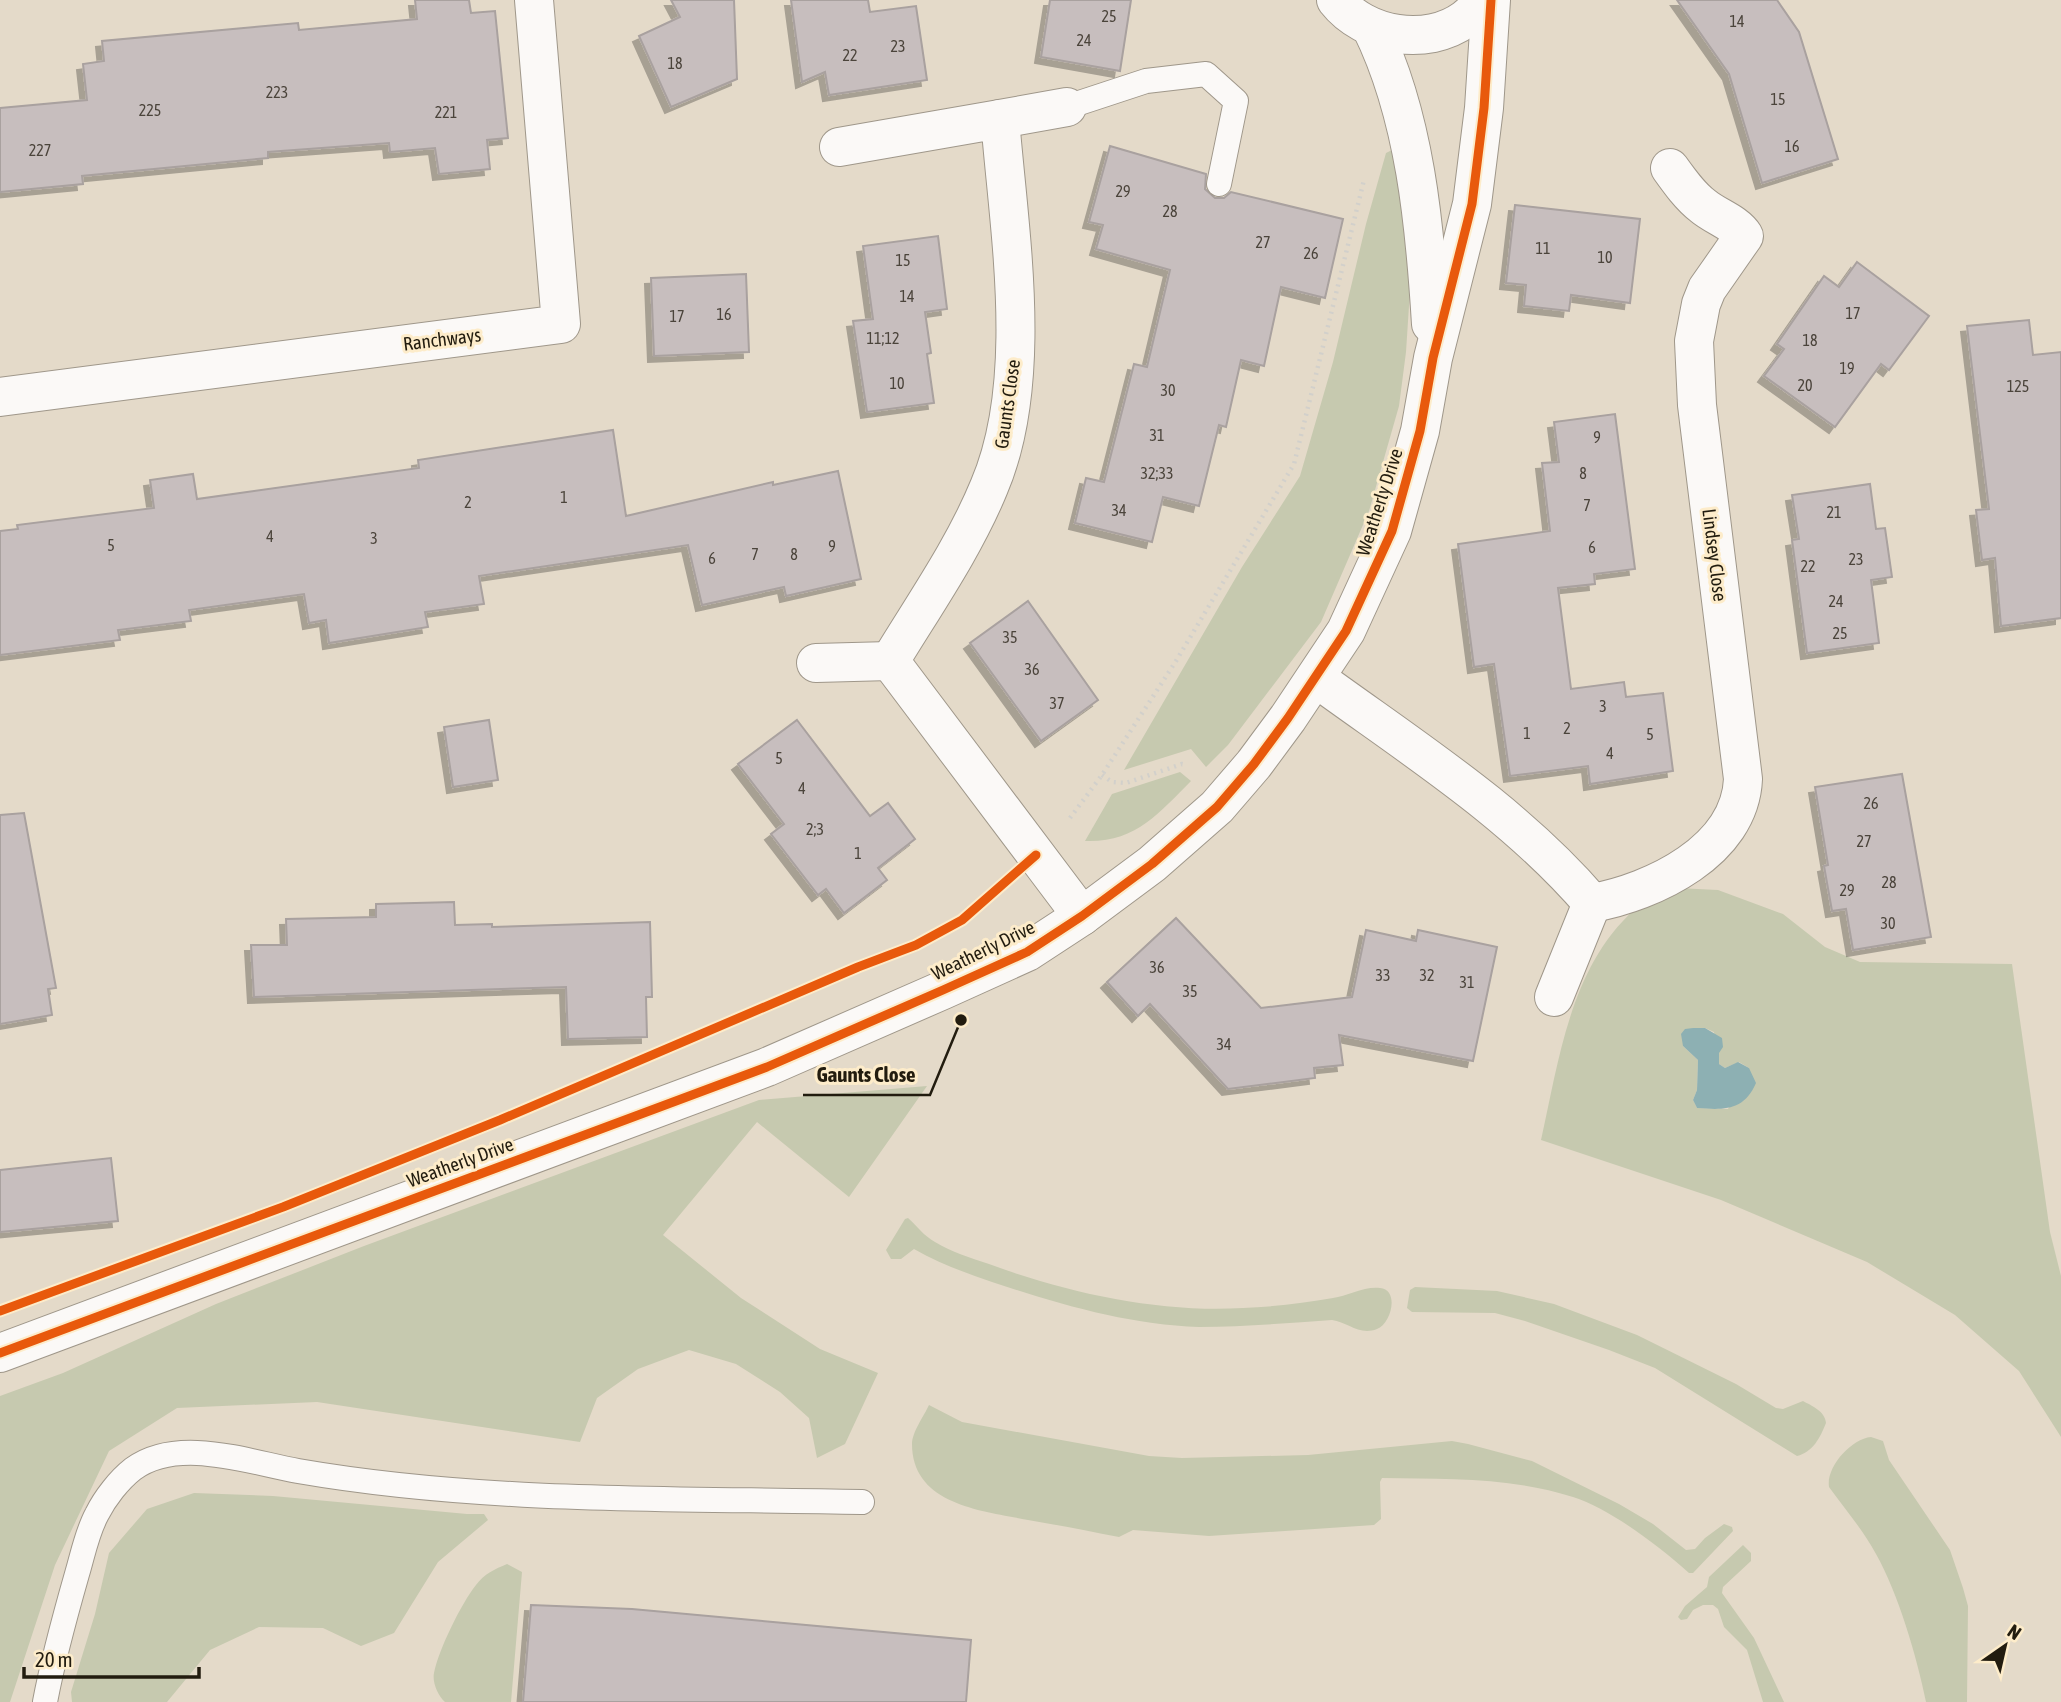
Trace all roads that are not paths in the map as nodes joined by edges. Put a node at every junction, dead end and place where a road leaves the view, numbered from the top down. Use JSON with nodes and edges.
{"nodes":[{"id":1,"x":534,"y":0,"type":"edge"},
{"id":2,"x":1336,"y":0,"type":"edge"},
{"id":3,"x":1486,"y":0,"type":"edge"},
{"id":4,"x":1491,"y":0,"type":"edge"},
{"id":5,"x":1371,"y":27,"type":"junction"},
{"id":6,"x":1067,"y":107,"type":"joint"},
{"id":7,"x":1000,"y":119,"type":"junction"},
{"id":8,"x":839,"y":147,"type":"dead end"},
{"id":9,"x":1670,"y":168,"type":"dead end"},
{"id":10,"x":1219,"y":184,"type":"dead end"},
{"id":11,"x":1433,"y":358,"type":"junction"},
{"id":12,"x":0,"y":397,"type":"edge"},
{"id":13,"x":890,"y":661,"type":"junction"},
{"id":14,"x":816,"y":663,"type":"dead end"},
{"id":15,"x":1316,"y":678,"type":"junction"},
{"id":16,"x":1592,"y":903,"type":"junction"},
{"id":17,"x":1082,"y":916,"type":"junction"},
{"id":18,"x":1554,"y":997,"type":"dead end"},
{"id":19,"x":0,"y":1353,"type":"edge"},
{"id":20,"x":862,"y":1502,"type":"dead end"},
{"id":21,"x":45,"y":1702,"type":"edge"}],
"edges":[{"from":1,"to":12,"type":"street","name":"Ranchways"},
{"from":2,"to":5,"type":"street"},
{"from":3,"to":5,"type":"street"},
{"from":4,"to":11,"type":"street","name":"Weatherly Drive"},
{"from":5,"to":11,"type":"street","name":"Weatherly Drive"},
{"from":6,"to":7,"type":"street"},
{"from":6,"to":10,"type":"lane"},
{"from":7,"to":8,"type":"street"},
{"from":7,"to":13,"type":"street","name":"Gaunts Close"},
{"from":9,"to":16,"type":"street","name":"Lindsey Close"},
{"from":11,"to":15,"type":"street","name":"Weatherly Drive"},
{"from":13,"to":14,"type":"street"},
{"from":13,"to":17,"type":"street"},
{"from":15,"to":16,"type":"street"},
{"from":15,"to":17,"type":"street","name":"Weatherly Drive"},
{"from":16,"to":18,"type":"street"},
{"from":17,"to":19,"type":"street","name":"Weatherly Drive"},
{"from":20,"to":21,"type":"lane"}]}
